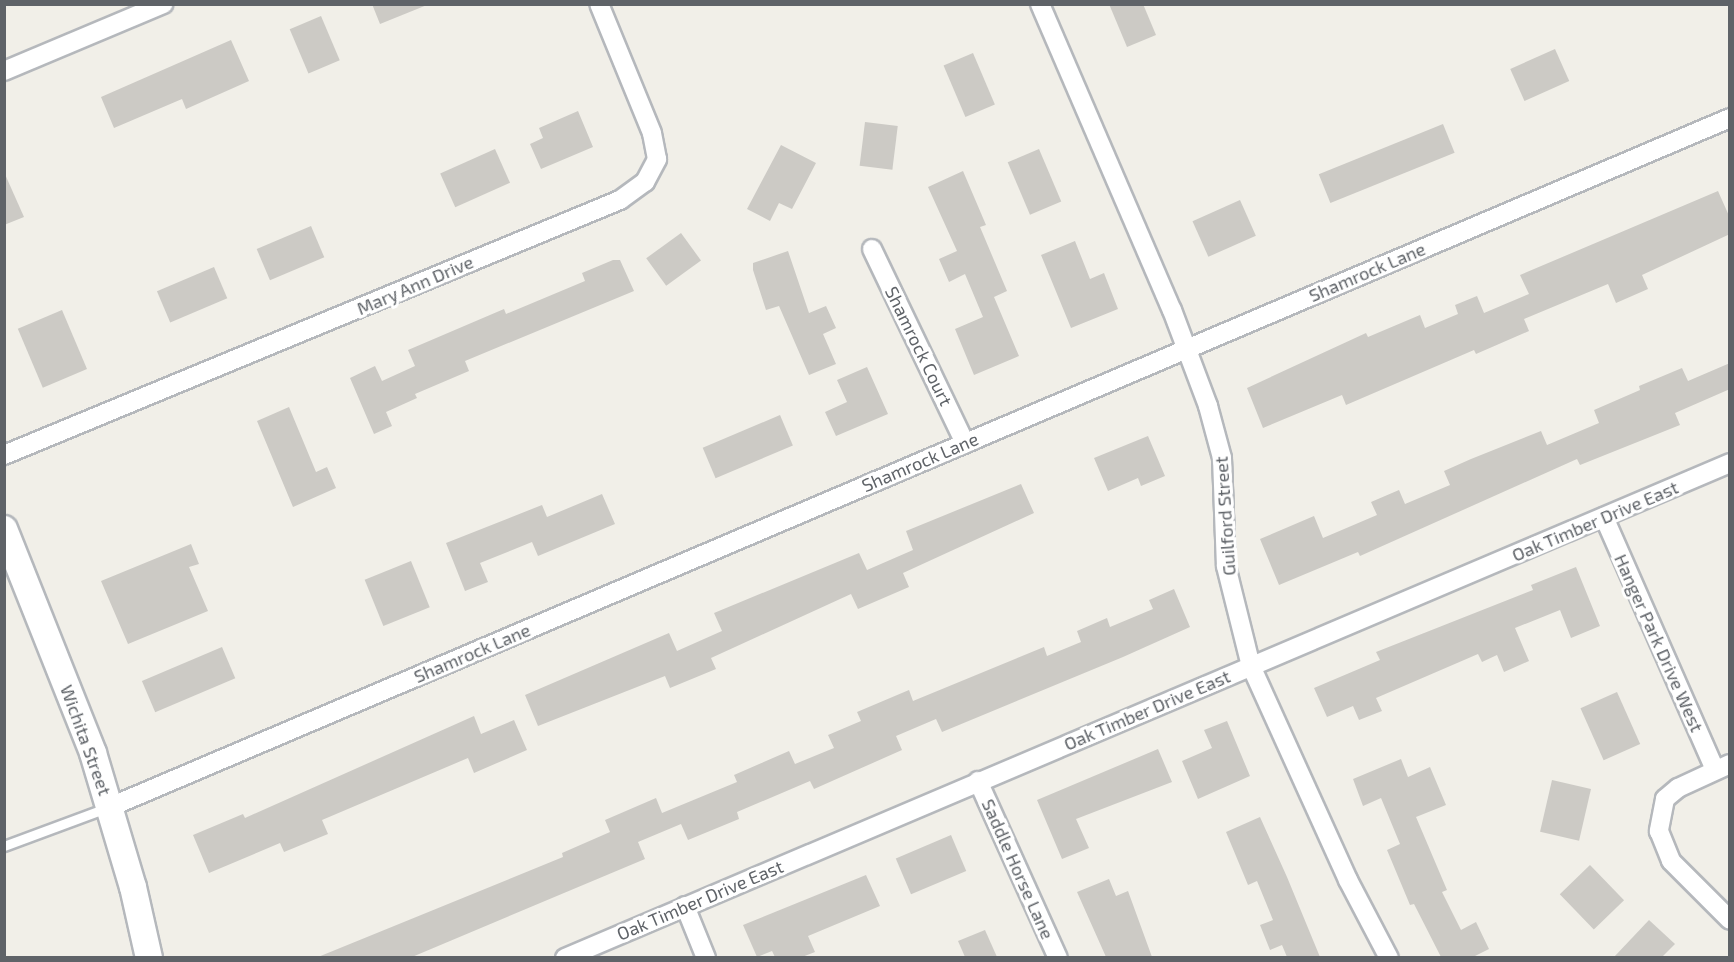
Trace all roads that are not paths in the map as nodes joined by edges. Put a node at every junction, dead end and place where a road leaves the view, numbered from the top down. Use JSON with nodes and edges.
{"nodes":[{"id":1,"x":163,"y":4,"type":"edge"},
{"id":2,"x":599,"y":4,"type":"edge"},
{"id":3,"x":1040,"y":4,"type":"edge"},
{"id":4,"x":6,"y":67,"type":"edge"},
{"id":5,"x":1730,"y":118,"type":"edge"},
{"id":6,"x":872,"y":249,"type":"dead end"},
{"id":7,"x":1186,"y":349,"type":"junction"},
{"id":8,"x":965,"y":443,"type":"junction"},
{"id":9,"x":4,"y":455,"type":"edge"},
{"id":10,"x":1730,"y":464,"type":"edge"},
{"id":11,"x":1604,"y":517,"type":"junction"},
{"id":12,"x":4,"y":528,"type":"edge"},
{"id":13,"x":1251,"y":666,"type":"junction"},
{"id":14,"x":1722,"y":767,"type":"edge"},
{"id":15,"x":978,"y":781,"type":"junction"},
{"id":16,"x":110,"y":807,"type":"junction"},
{"id":17,"x":4,"y":846,"type":"edge"},
{"id":18,"x":685,"y":906,"type":"junction"},
{"id":19,"x":1730,"y":920,"type":"edge"},
{"id":20,"x":149,"y":957,"type":"edge"},
{"id":21,"x":565,"y":957,"type":"edge"},
{"id":22,"x":706,"y":957,"type":"edge"},
{"id":23,"x":1058,"y":957,"type":"edge"},
{"id":24,"x":1389,"y":957,"type":"edge"}],
"edges":[{"from":1,"to":4,"type":"street"},
{"from":2,"to":9,"type":"street","name":"Mary Ann Drive"},
{"from":3,"to":7,"type":"street","name":"Guilford Street"},
{"from":5,"to":7,"type":"street","name":"Shamrock Lane"},
{"from":6,"to":8,"type":"street","name":"Shamrock Court"},
{"from":7,"to":8,"type":"street","name":"Shamrock Lane"},
{"from":7,"to":13,"type":"street","name":"Guilford Street"},
{"from":8,"to":16,"type":"street","name":"Shamrock Lane"},
{"from":10,"to":11,"type":"street","name":"Oak Timber Drive East"},
{"from":11,"to":13,"type":"street","name":"Oak Timber Drive East"},
{"from":11,"to":14,"type":"street","name":"Hanger Park Drive West"},
{"from":12,"to":16,"type":"main road","name":"Wichita Street"},
{"from":13,"to":15,"type":"street","name":"Oak Timber Drive East"},
{"from":13,"to":24,"type":"street","name":"Guilford Street"},
{"from":14,"to":19,"type":"street"},
{"from":15,"to":18,"type":"street","name":"Oak Timber Drive East"},
{"from":15,"to":23,"type":"street","name":"Saddle Horse Lane"},
{"from":16,"to":17,"type":"lane"},
{"from":16,"to":20,"type":"main road","name":"Wichita Street"},
{"from":18,"to":21,"type":"street","name":"Oak Timber Drive East"},
{"from":18,"to":22,"type":"street"}]}
